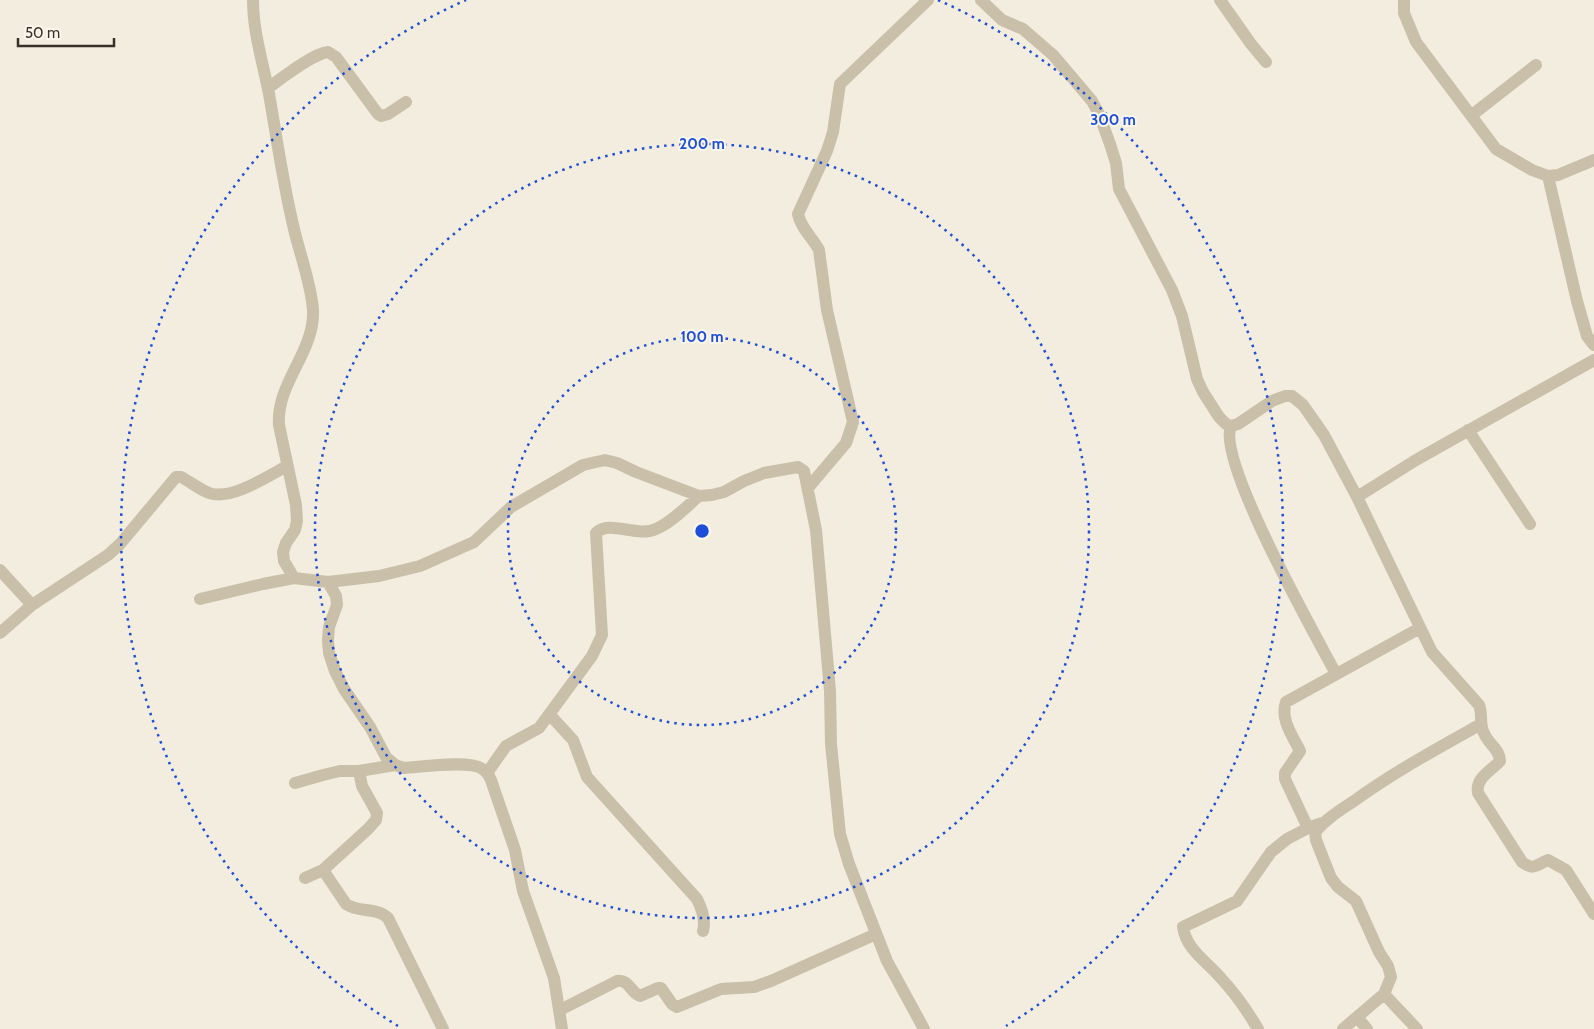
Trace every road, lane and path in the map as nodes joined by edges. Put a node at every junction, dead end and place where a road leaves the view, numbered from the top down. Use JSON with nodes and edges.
{"nodes":[{"id":1,"x":253,"y":0,"type":"edge"},
{"id":2,"x":928,"y":0,"type":"edge"},
{"id":3,"x":981,"y":0,"type":"edge"},
{"id":4,"x":1220,"y":0,"type":"edge"},
{"id":5,"x":1404,"y":0,"type":"edge"},
{"id":6,"x":1266,"y":62,"type":"dead end"},
{"id":7,"x":1536,"y":65,"type":"dead end"},
{"id":8,"x":268,"y":88,"type":"junction"},
{"id":9,"x":406,"y":102,"type":"dead end"},
{"id":10,"x":1472,"y":115,"type":"junction"},
{"id":11,"x":1594,"y":160,"type":"edge"},
{"id":12,"x":1548,"y":176,"type":"junction"},
{"id":13,"x":1594,"y":346,"type":"edge"},
{"id":14,"x":1594,"y":360,"type":"edge"},
{"id":15,"x":1231,"y":426,"type":"junction"},
{"id":16,"x":1468,"y":430,"type":"junction"},
{"id":17,"x":287,"y":466,"type":"junction"},
{"id":18,"x":808,"y":488,"type":"junction"},
{"id":19,"x":699,"y":496,"type":"junction"},
{"id":20,"x":1357,"y":497,"type":"junction"},
{"id":21,"x":1530,"y":524,"type":"dead end"},
{"id":22,"x":0,"y":570,"type":"edge"},
{"id":23,"x":294,"y":578,"type":"junction"},
{"id":24,"x":328,"y":582,"type":"junction"},
{"id":25,"x":200,"y":598,"type":"dead end"},
{"id":26,"x":32,"y":605,"type":"junction"},
{"id":27,"x":1420,"y":628,"type":"junction"},
{"id":28,"x":0,"y":633,"type":"edge"},
{"id":29,"x":1336,"y":674,"type":"junction"},
{"id":30,"x":550,"y":715,"type":"junction"},
{"id":31,"x":1482,"y":724,"type":"junction"},
{"id":32,"x":395,"y":765,"type":"junction"},
{"id":33,"x":358,"y":771,"type":"junction"},
{"id":34,"x":487,"y":773,"type":"junction"},
{"id":35,"x":295,"y":783,"type":"dead end"},
{"id":36,"x":1322,"y":823,"type":"junction"},
{"id":37,"x":1308,"y":828,"type":"junction"},
{"id":38,"x":323,"y":870,"type":"junction"},
{"id":39,"x":305,"y":878,"type":"dead end"},
{"id":40,"x":1594,"y":914,"type":"edge"},
{"id":41,"x":703,"y":931,"type":"dead end"},
{"id":42,"x":876,"y":934,"type":"junction"},
{"id":43,"x":1384,"y":994,"type":"junction"},
{"id":44,"x":560,"y":1010,"type":"junction"},
{"id":45,"x":1357,"y":1017,"type":"junction"},
{"id":46,"x":443,"y":1029,"type":"edge"},
{"id":47,"x":562,"y":1029,"type":"edge"},
{"id":48,"x":924,"y":1029,"type":"edge"},
{"id":49,"x":1258,"y":1029,"type":"edge"},
{"id":50,"x":1343,"y":1029,"type":"edge"},
{"id":51,"x":1366,"y":1029,"type":"edge"},
{"id":52,"x":1417,"y":1029,"type":"edge"}],
"edges":[{"from":1,"to":8,"type":"street"},
{"from":2,"to":18,"type":"street"},
{"from":3,"to":15,"type":"street"},
{"from":4,"to":6,"type":"street"},
{"from":5,"to":10,"type":"street"},
{"from":7,"to":10,"type":"street"},
{"from":8,"to":9,"type":"street"},
{"from":8,"to":17,"type":"street"},
{"from":10,"to":12,"type":"street"},
{"from":11,"to":12,"type":"street"},
{"from":12,"to":13,"type":"street"},
{"from":14,"to":16,"type":"street"},
{"from":15,"to":20,"type":"street"},
{"from":15,"to":29,"type":"street"},
{"from":16,"to":20,"type":"street"},
{"from":16,"to":21,"type":"street"},
{"from":17,"to":23,"type":"street"},
{"from":17,"to":26,"type":"street"},
{"from":18,"to":19,"type":"street"},
{"from":18,"to":42,"type":"street"},
{"from":19,"to":24,"type":"street"},
{"from":19,"to":30,"type":"street"},
{"from":20,"to":27,"type":"street"},
{"from":22,"to":26,"type":"street"},
{"from":23,"to":24,"type":"street"},
{"from":23,"to":25,"type":"street"},
{"from":24,"to":32,"type":"street"},
{"from":26,"to":28,"type":"street"},
{"from":27,"to":29,"type":"street"},
{"from":27,"to":31,"type":"street"},
{"from":29,"to":37,"type":"street"},
{"from":30,"to":34,"type":"street"},
{"from":30,"to":41,"type":"street"},
{"from":31,"to":36,"type":"street"},
{"from":31,"to":40,"type":"street"},
{"from":32,"to":33,"type":"street"},
{"from":32,"to":34,"type":"street"},
{"from":33,"to":35,"type":"street"},
{"from":33,"to":38,"type":"street"},
{"from":34,"to":44,"type":"street"},
{"from":36,"to":37,"type":"street"},
{"from":36,"to":43,"type":"street"},
{"from":37,"to":49,"type":"street"},
{"from":38,"to":39,"type":"street"},
{"from":38,"to":46,"type":"street"},
{"from":42,"to":44,"type":"street"},
{"from":42,"to":48,"type":"street"},
{"from":43,"to":45,"type":"street"},
{"from":43,"to":52,"type":"street"},
{"from":44,"to":47,"type":"street"},
{"from":45,"to":50,"type":"street"},
{"from":45,"to":51,"type":"street"}]}
